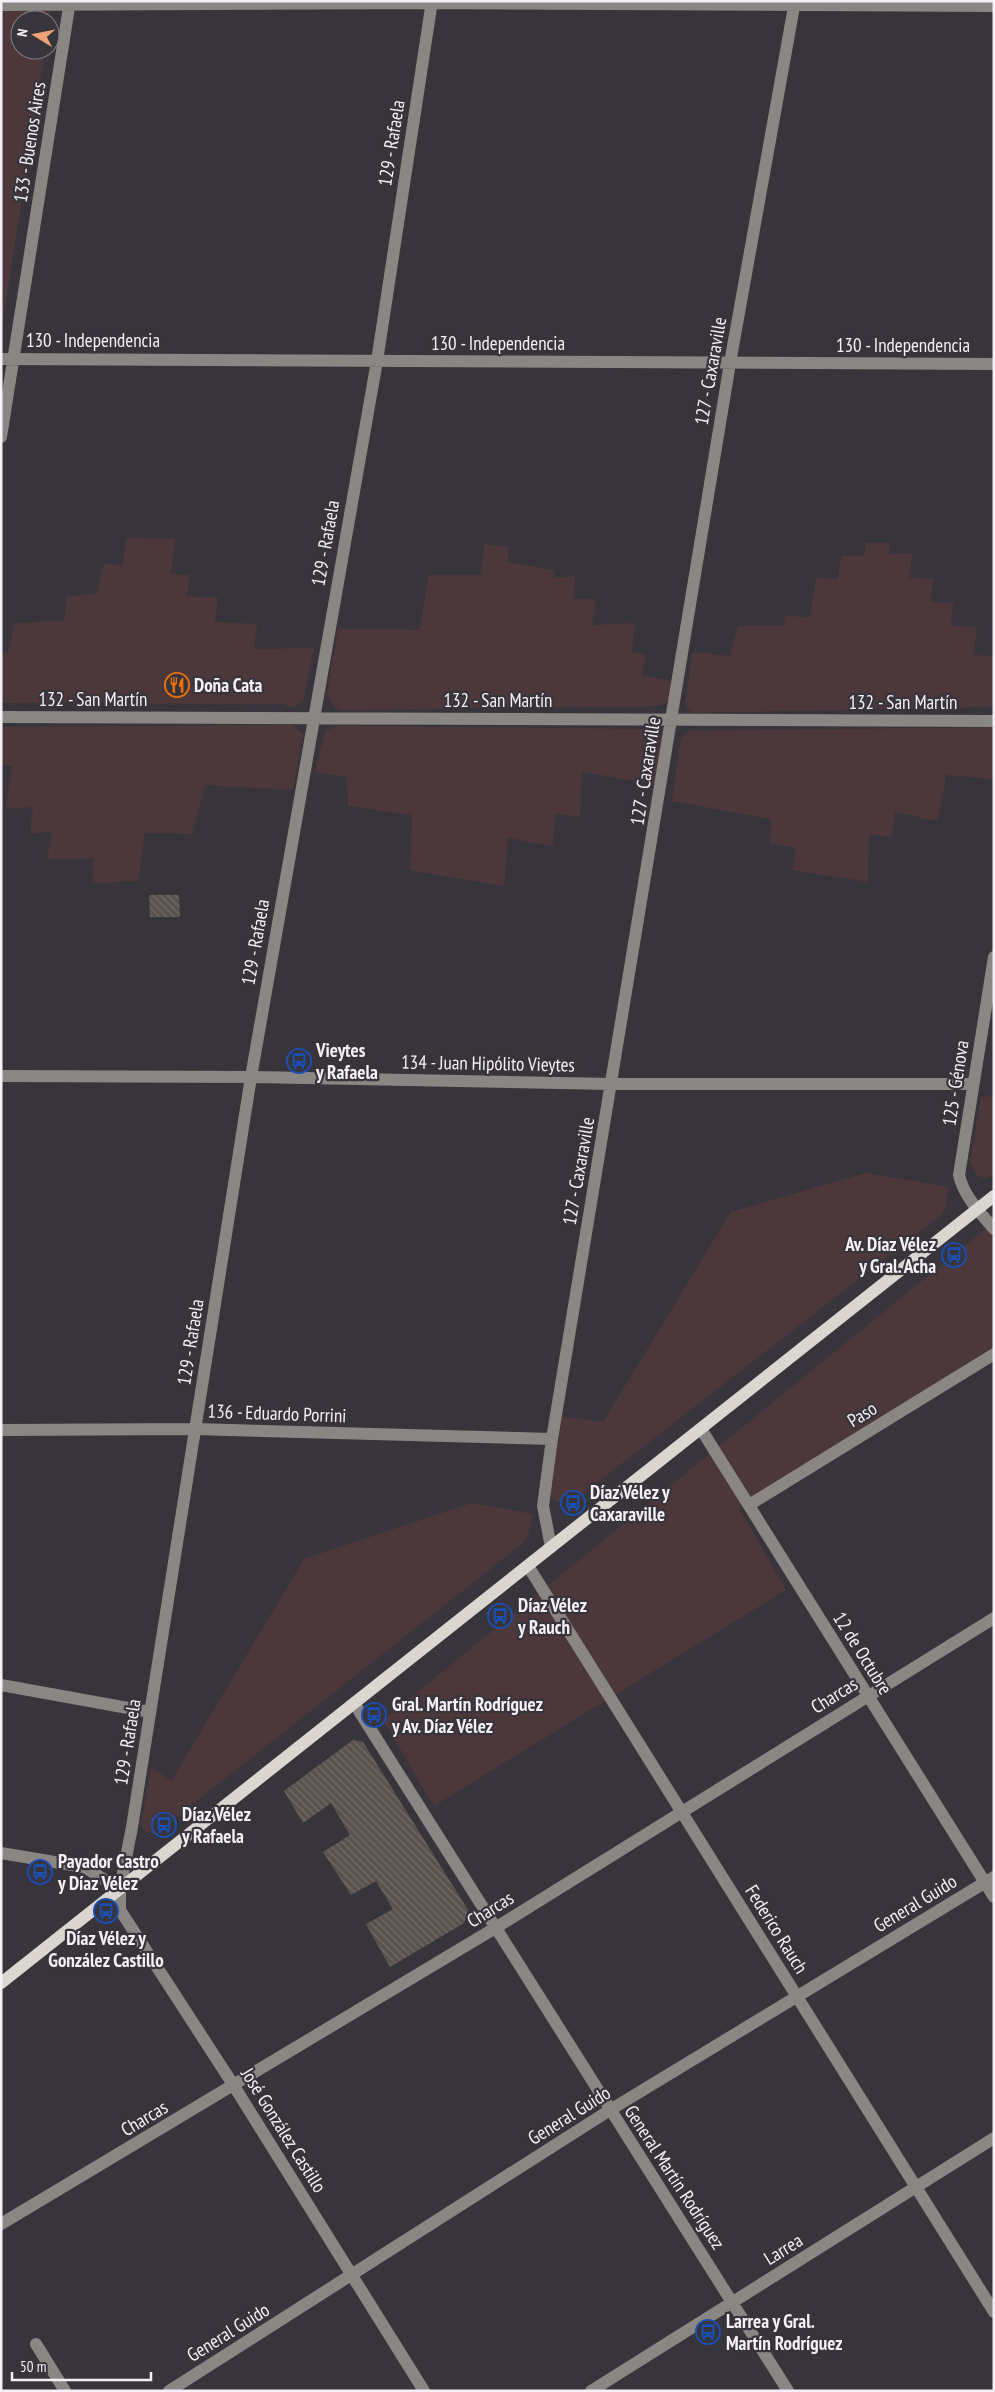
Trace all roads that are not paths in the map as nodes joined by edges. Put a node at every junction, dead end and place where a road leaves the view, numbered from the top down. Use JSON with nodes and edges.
{"nodes":[{"id":1,"x":432,"y":2,"type":"edge"},
{"id":2,"x":70,"y":3,"type":"edge"},
{"id":3,"x":794,"y":3,"type":"edge"},
{"id":4,"x":1,"y":5,"type":"edge"},
{"id":5,"x":994,"y":6,"type":"edge"},
{"id":6,"x":8,"y":359,"type":"edge"},
{"id":7,"x":377,"y":361,"type":"junction"},
{"id":8,"x":730,"y":363,"type":"junction"},
{"id":9,"x":994,"y":364,"type":"edge"},
{"id":10,"x":1,"y":437,"type":"edge"},
{"id":11,"x":1,"y":717,"type":"edge"},
{"id":12,"x":313,"y":718,"type":"junction"},
{"id":13,"x":672,"y":720,"type":"junction"},
{"id":14,"x":994,"y":721,"type":"edge"},
{"id":15,"x":994,"y":958,"type":"edge"},
{"id":16,"x":1,"y":1076,"type":"edge"},
{"id":17,"x":251,"y":1077,"type":"junction"},
{"id":18,"x":612,"y":1084,"type":"junction"},
{"id":19,"x":973,"y":1084,"type":"junction"},
{"id":20,"x":994,"y":1196,"type":"edge"},
{"id":21,"x":977,"y":1210,"type":"junction"},
{"id":22,"x":994,"y":1229,"type":"edge"},
{"id":23,"x":994,"y":1354,"type":"edge"},
{"id":24,"x":701,"y":1429,"type":"junction"},
{"id":25,"x":1,"y":1430,"type":"edge"},
{"id":26,"x":195,"y":1430,"type":"junction"},
{"id":27,"x":552,"y":1439,"type":"junction"},
{"id":28,"x":750,"y":1505,"type":"junction"},
{"id":29,"x":551,"y":1548,"type":"junction"},
{"id":30,"x":528,"y":1566,"type":"junction"},
{"id":31,"x":994,"y":1618,"type":"edge"},
{"id":32,"x":1,"y":1685,"type":"edge"},
{"id":33,"x":868,"y":1696,"type":"junction"},
{"id":34,"x":354,"y":1703,"type":"junction"},
{"id":35,"x":150,"y":1712,"type":"junction"},
{"id":36,"x":682,"y":1812,"type":"junction"},
{"id":37,"x":1,"y":1853,"type":"edge"},
{"id":38,"x":989,"y":1880,"type":"edge"},
{"id":39,"x":120,"y":1889,"type":"junction"},
{"id":40,"x":994,"y":1898,"type":"edge"},
{"id":41,"x":497,"y":1927,"type":"junction"},
{"id":42,"x":1,"y":1983,"type":"edge"},
{"id":43,"x":797,"y":1997,"type":"junction"},
{"id":44,"x":234,"y":2086,"type":"junction"},
{"id":45,"x":610,"y":2110,"type":"junction"},
{"id":46,"x":994,"y":2138,"type":"edge"},
{"id":47,"x":916,"y":2187,"type":"junction"},
{"id":48,"x":1,"y":2224,"type":"edge"},
{"id":49,"x":353,"y":2275,"type":"junction"},
{"id":50,"x":733,"y":2302,"type":"junction"},
{"id":51,"x":994,"y":2312,"type":"edge"},
{"id":52,"x":36,"y":2344,"type":"dead end"},
{"id":53,"x":65,"y":2391,"type":"edge"},
{"id":54,"x":170,"y":2391,"type":"edge"},
{"id":55,"x":424,"y":2391,"type":"edge"},
{"id":56,"x":591,"y":2391,"type":"edge"},
{"id":57,"x":788,"y":2391,"type":"edge"}],
"edges":[{"from":1,"to":2,"type":"street"},
{"from":1,"to":3,"type":"street"},
{"from":1,"to":7,"type":"street","name":"129 - Rafaela"},
{"from":2,"to":4,"type":"street"},
{"from":2,"to":6,"type":"street","name":"133 - Buenos Aires"},
{"from":3,"to":5,"type":"street"},
{"from":3,"to":8,"type":"street","name":"127 - Caxaraville"},
{"from":6,"to":7,"type":"street","name":"130 - Independencia"},
{"from":6,"to":10,"type":"street","name":"133 - Buenos Aires"},
{"from":7,"to":8,"type":"street","name":"130 - Independencia"},
{"from":7,"to":12,"type":"street","name":"129 - Rafaela"},
{"from":8,"to":9,"type":"street","name":"130 - Independencia"},
{"from":8,"to":13,"type":"street","name":"127 - Caxaraville"},
{"from":11,"to":12,"type":"street","name":"132 - San Martín"},
{"from":12,"to":13,"type":"street","name":"132 - San Martín"},
{"from":12,"to":17,"type":"street","name":"129 - Rafaela"},
{"from":13,"to":14,"type":"street","name":"132 - San Martín"},
{"from":13,"to":18,"type":"street","name":"127 - Caxaraville"},
{"from":15,"to":19,"type":"street","name":"125 - Génova"},
{"from":16,"to":17,"type":"street","name":"134 - Juan Hipólito Vieytes"},
{"from":17,"to":18,"type":"street","name":"134 - Juan Hipólito Vieytes"},
{"from":17,"to":26,"type":"street","name":"129 - Rafaela"},
{"from":18,"to":19,"type":"street","name":"134 - Juan Hipólito Vieytes"},
{"from":18,"to":27,"type":"street","name":"127 - Caxaraville"},
{"from":19,"to":21,"type":"street","name":"125 - Génova"},
{"from":20,"to":21,"type":"main road"},
{"from":21,"to":22,"type":"street","name":"125 - Génova"},
{"from":21,"to":24,"type":"main road"},
{"from":23,"to":28,"type":"street","name":"Paso"},
{"from":24,"to":28,"type":"street","name":"12 de Octubre"},
{"from":24,"to":29,"type":"main road"},
{"from":25,"to":26,"type":"street","name":"136 - Eduardo Porrini"},
{"from":26,"to":27,"type":"street","name":"136 - Eduardo Porrini"},
{"from":26,"to":35,"type":"street","name":"129 - Rafaela"},
{"from":27,"to":29,"type":"street","name":"127 - Caxaraville"},
{"from":28,"to":33,"type":"street","name":"12 de Octubre"},
{"from":29,"to":30,"type":"main road"},
{"from":30,"to":34,"type":"main road"},
{"from":30,"to":36,"type":"street","name":"Federico Rauch"},
{"from":31,"to":33,"type":"street","name":"Charcas"},
{"from":32,"to":35,"type":"street"},
{"from":33,"to":36,"type":"street","name":"Charcas"},
{"from":33,"to":38,"type":"street","name":"12 de Octubre"},
{"from":34,"to":39,"type":"main road"},
{"from":34,"to":41,"type":"street","name":"General Martín Rodríguez"},
{"from":35,"to":39,"type":"street","name":"129 - Rafaela"},
{"from":36,"to":41,"type":"street","name":"Charcas"},
{"from":36,"to":43,"type":"street","name":"Federico Rauch"},
{"from":37,"to":39,"type":"street"},
{"from":38,"to":40,"type":"street","name":"12 de Octubre"},
{"from":38,"to":43,"type":"street","name":"General Guido"},
{"from":39,"to":42,"type":"main road"},
{"from":39,"to":44,"type":"street","name":"José González Castillo"},
{"from":41,"to":44,"type":"street","name":"Charcas"},
{"from":41,"to":45,"type":"street","name":"General Martín Rodríguez"},
{"from":43,"to":45,"type":"street","name":"General Guido"},
{"from":43,"to":47,"type":"street","name":"Federico Rauch"},
{"from":44,"to":48,"type":"street","name":"Charcas"},
{"from":44,"to":49,"type":"street","name":"José González Castillo"},
{"from":45,"to":49,"type":"street","name":"General Guido"},
{"from":45,"to":50,"type":"street","name":"General Martín Rodríguez"},
{"from":46,"to":47,"type":"street","name":"Larrea"},
{"from":47,"to":50,"type":"street","name":"Larrea"},
{"from":47,"to":51,"type":"street","name":"Federico Rauch"},
{"from":49,"to":54,"type":"street","name":"General Guido"},
{"from":49,"to":55,"type":"street","name":"José González Castillo"},
{"from":50,"to":56,"type":"street","name":"Larrea"},
{"from":50,"to":57,"type":"street","name":"General Martín Rodríguez"},
{"from":52,"to":53,"type":"street"}]}
